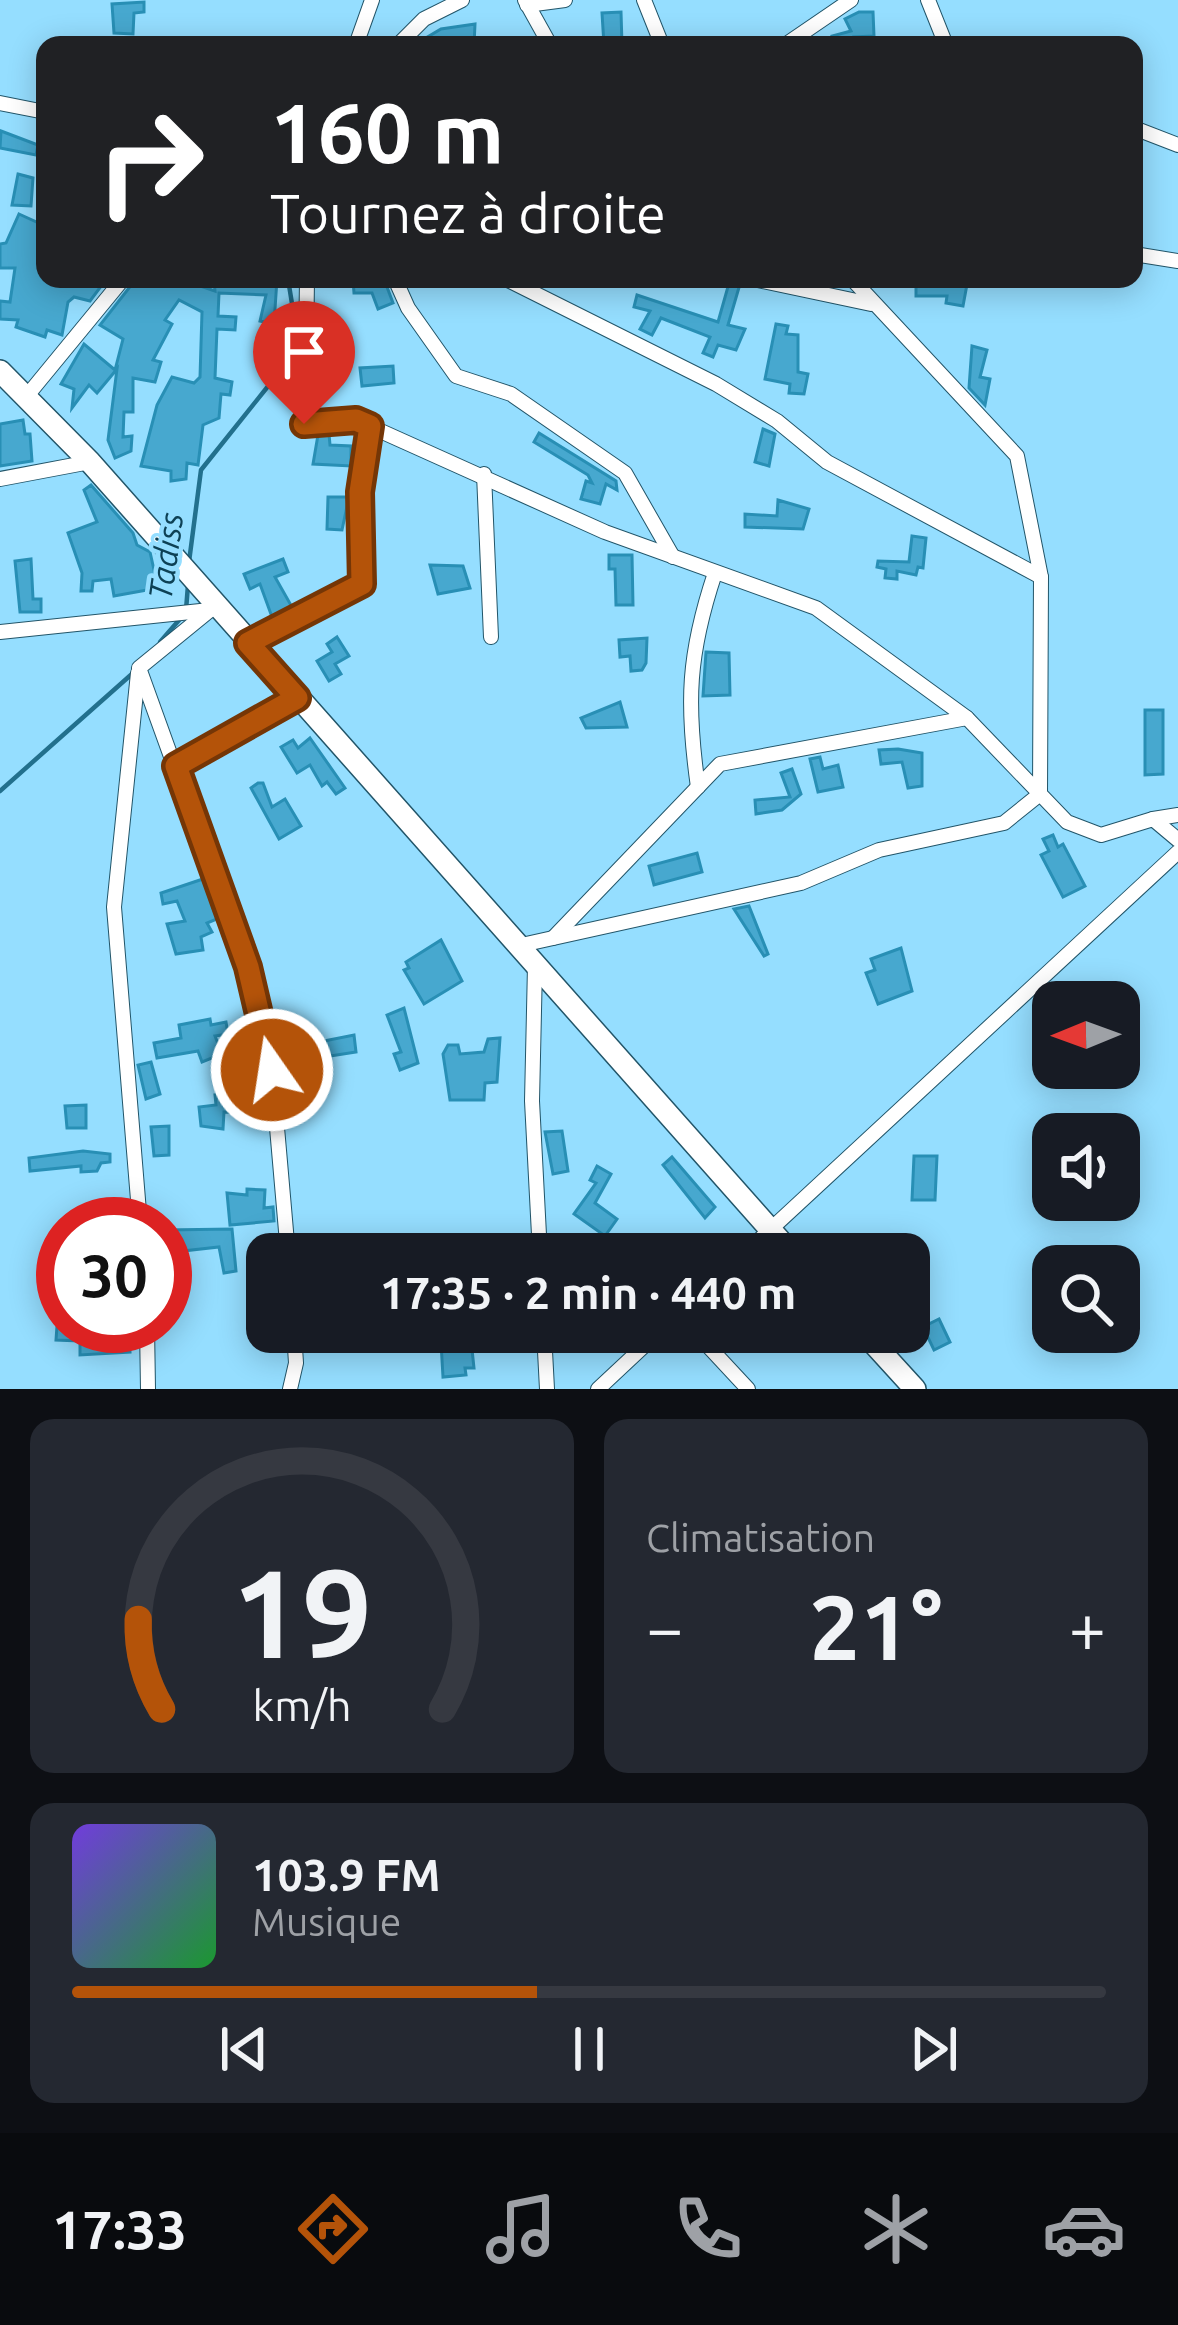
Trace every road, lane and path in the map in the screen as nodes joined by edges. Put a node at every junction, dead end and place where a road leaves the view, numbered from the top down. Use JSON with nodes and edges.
{"nodes":[{"id":1,"x":373,"y":0,"type":"edge"},
{"id":2,"x":462,"y":0,"type":"edge"},
{"id":3,"x":566,"y":0,"type":"edge"},
{"id":4,"x":644,"y":0,"type":"edge"},
{"id":5,"x":851,"y":0,"type":"edge"},
{"id":6,"x":928,"y":0,"type":"edge"},
{"id":7,"x":526,"y":3,"type":"edge"},
{"id":8,"x":359,"y":36,"type":"edge"},
{"id":9,"x":408,"y":36,"type":"edge"},
{"id":10,"x":545,"y":36,"type":"edge"},
{"id":11,"x":658,"y":36,"type":"edge"},
{"id":12,"x":798,"y":36,"type":"edge"},
{"id":13,"x":942,"y":36,"type":"edge"},
{"id":14,"x":0,"y":103,"type":"edge"},
{"id":15,"x":36,"y":110,"type":"edge"},
{"id":16,"x":1143,"y":131,"type":"edge"},
{"id":17,"x":1178,"y":145,"type":"edge"},
{"id":18,"x":1143,"y":255,"type":"edge"},
{"id":19,"x":1178,"y":261,"type":"edge"},
{"id":20,"x":116,"y":288,"type":"edge"},
{"id":21,"x":307,"y":288,"type":"edge"},
{"id":22,"x":399,"y":288,"type":"edge"},
{"id":23,"x":524,"y":288,"type":"edge"},
{"id":24,"x":796,"y":288,"type":"edge"},
{"id":25,"x":859,"y":288,"type":"edge"},
{"id":26,"x":871,"y":304,"type":"junction"},
{"id":27,"x":0,"y":371,"type":"edge"},
{"id":28,"x":26,"y":397,"type":"junction"},
{"id":29,"x":370,"y":426,"type":"junction"},
{"id":30,"x":90,"y":462,"type":"junction"},
{"id":31,"x":484,"y":474,"type":"junction"},
{"id":32,"x":0,"y":479,"type":"edge"},
{"id":33,"x":673,"y":557,"type":"junction"},
{"id":34,"x":715,"y":573,"type":"junction"},
{"id":35,"x":1041,"y":577,"type":"junction"},
{"id":36,"x":213,"y":608,"type":"junction"},
{"id":37,"x":0,"y":632,"type":"edge"},
{"id":38,"x":491,"y":637,"type":"dead end"},
{"id":39,"x":248,"y":643,"type":"junction"},
{"id":40,"x":139,"y":668,"type":"junction"},
{"id":41,"x":297,"y":698,"type":"junction"},
{"id":42,"x":968,"y":718,"type":"junction"},
{"id":43,"x":176,"y":766,"type":"junction"},
{"id":44,"x":698,"y":787,"type":"junction"},
{"id":45,"x":1040,"y":794,"type":"junction"},
{"id":46,"x":1178,"y":815,"type":"edge"},
{"id":47,"x":1153,"y":819,"type":"junction"},
{"id":48,"x":1178,"y":840,"type":"edge"},
{"id":49,"x":1178,"y":852,"type":"edge"},
{"id":50,"x":553,"y":938,"type":"junction"},
{"id":51,"x":517,"y":946,"type":"junction"},
{"id":52,"x":535,"y":966,"type":"junction"},
{"id":53,"x":138,"y":1197,"type":"edge"},
{"id":54,"x":770,"y":1230,"type":"junction"},
{"id":55,"x":286,"y":1233,"type":"edge"},
{"id":56,"x":539,"y":1233,"type":"edge"},
{"id":57,"x":767,"y":1233,"type":"edge"},
{"id":58,"x":773,"y":1233,"type":"edge"},
{"id":59,"x":147,"y":1353,"type":"edge"},
{"id":60,"x":295,"y":1353,"type":"edge"},
{"id":61,"x":545,"y":1353,"type":"edge"},
{"id":62,"x":638,"y":1353,"type":"edge"},
{"id":63,"x":715,"y":1353,"type":"edge"},
{"id":64,"x":882,"y":1353,"type":"edge"},
{"id":65,"x":605,"y":1387,"type":"edge"},
{"id":66,"x":148,"y":1389,"type":"edge"},
{"id":67,"x":290,"y":1389,"type":"edge"},
{"id":68,"x":547,"y":1389,"type":"edge"},
{"id":69,"x":748,"y":1389,"type":"edge"},
{"id":70,"x":915,"y":1389,"type":"edge"}],
"edges":[{"from":1,"to":8,"type":"street"},
{"from":2,"to":9,"type":"street"},
{"from":3,"to":7,"type":"street"},
{"from":4,"to":11,"type":"street"},
{"from":5,"to":12,"type":"street"},
{"from":6,"to":13,"type":"street"},
{"from":7,"to":10,"type":"street"},
{"from":14,"to":15,"type":"street"},
{"from":16,"to":17,"type":"street"},
{"from":18,"to":19,"type":"street"},
{"from":20,"to":28,"type":"street"},
{"from":21,"to":29,"type":"street"},
{"from":22,"to":33,"type":"street"},
{"from":23,"to":35,"type":"street"},
{"from":24,"to":26,"type":"street"},
{"from":25,"to":26,"type":"street"},
{"from":26,"to":35,"type":"street"},
{"from":27,"to":28,"type":"main road"},
{"from":28,"to":30,"type":"main road"},
{"from":29,"to":31,"type":"street"},
{"from":29,"to":39,"type":"street"},
{"from":30,"to":32,"type":"street"},
{"from":30,"to":36,"type":"main road"},
{"from":31,"to":33,"type":"street"},
{"from":31,"to":38,"type":"street"},
{"from":33,"to":34,"type":"street"},
{"from":34,"to":42,"type":"street"},
{"from":34,"to":44,"type":"street"},
{"from":35,"to":45,"type":"street"},
{"from":36,"to":37,"type":"street"},
{"from":36,"to":39,"type":"main road"},
{"from":36,"to":40,"type":"street"},
{"from":39,"to":41,"type":"main road"},
{"from":40,"to":43,"type":"street"},
{"from":40,"to":53,"type":"street"},
{"from":41,"to":43,"type":"street"},
{"from":41,"to":51,"type":"main road"},
{"from":42,"to":44,"type":"street"},
{"from":42,"to":45,"type":"street"},
{"from":43,"to":55,"type":"street"},
{"from":44,"to":50,"type":"street"},
{"from":45,"to":47,"type":"street"},
{"from":45,"to":50,"type":"street"},
{"from":46,"to":47,"type":"street"},
{"from":47,"to":48,"type":"street"},
{"from":49,"to":54,"type":"street"},
{"from":50,"to":51,"type":"street"},
{"from":51,"to":52,"type":"main road"},
{"from":52,"to":54,"type":"main road"},
{"from":52,"to":56,"type":"street"},
{"from":54,"to":57,"type":"street"},
{"from":54,"to":58,"type":"main road"},
{"from":59,"to":66,"type":"street"},
{"from":60,"to":67,"type":"street"},
{"from":61,"to":68,"type":"street"},
{"from":62,"to":65,"type":"street"},
{"from":63,"to":69,"type":"street"},
{"from":64,"to":70,"type":"main road"}]}
